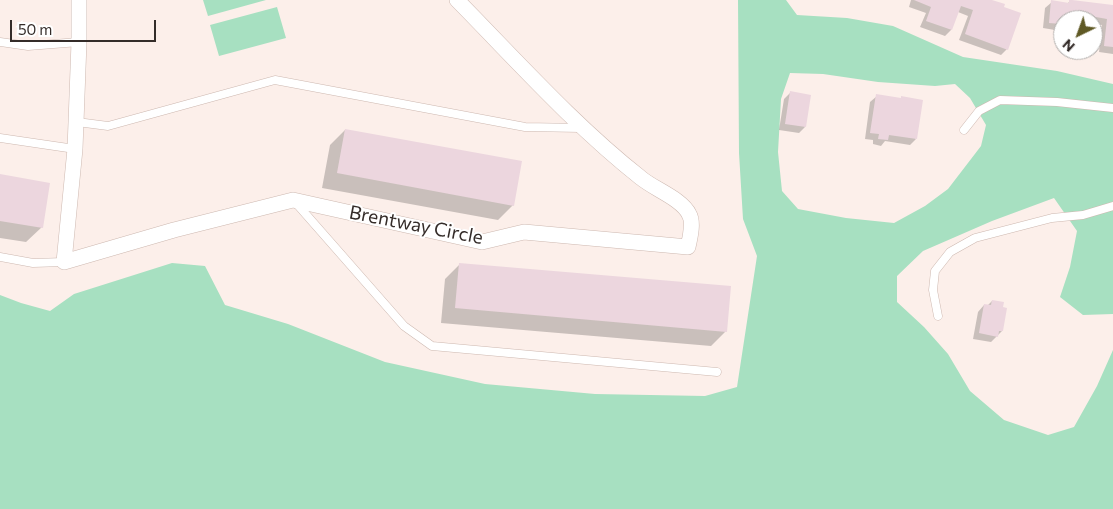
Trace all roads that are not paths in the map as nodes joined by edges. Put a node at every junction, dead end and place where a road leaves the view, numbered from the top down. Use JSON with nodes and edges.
{"nodes":[{"id":1,"x":78,"y":0,"type":"edge"},
{"id":2,"x":458,"y":0,"type":"edge"},
{"id":3,"x":0,"y":42,"type":"edge"},
{"id":4,"x":78,"y":42,"type":"junction"},
{"id":5,"x":1113,"y":108,"type":"edge"},
{"id":6,"x":77,"y":122,"type":"junction"},
{"id":7,"x":583,"y":128,"type":"junction"},
{"id":8,"x":964,"y":130,"type":"dead end"},
{"id":9,"x":0,"y":138,"type":"edge"},
{"id":10,"x":75,"y":150,"type":"junction"},
{"id":11,"x":293,"y":200,"type":"junction"},
{"id":12,"x":1113,"y":206,"type":"edge"},
{"id":13,"x":0,"y":258,"type":"edge"},
{"id":14,"x":64,"y":262,"type":"junction"},
{"id":15,"x":938,"y":316,"type":"dead end"},
{"id":16,"x":717,"y":372,"type":"dead end"}],
"edges":[{"from":1,"to":4,"type":"street"},
{"from":2,"to":7,"type":"street","name":"Brentway Circle"},
{"from":3,"to":4,"type":"lane"},
{"from":4,"to":6,"type":"street"},
{"from":5,"to":8,"type":"lane"},
{"from":6,"to":7,"type":"lane"},
{"from":6,"to":10,"type":"street"},
{"from":7,"to":11,"type":"street","name":"Brentway Circle"},
{"from":9,"to":10,"type":"lane"},
{"from":10,"to":14,"type":"street"},
{"from":11,"to":14,"type":"street","name":"Brentway Circle"},
{"from":11,"to":16,"type":"lane"},
{"from":12,"to":15,"type":"lane"},
{"from":13,"to":14,"type":"lane"}]}
